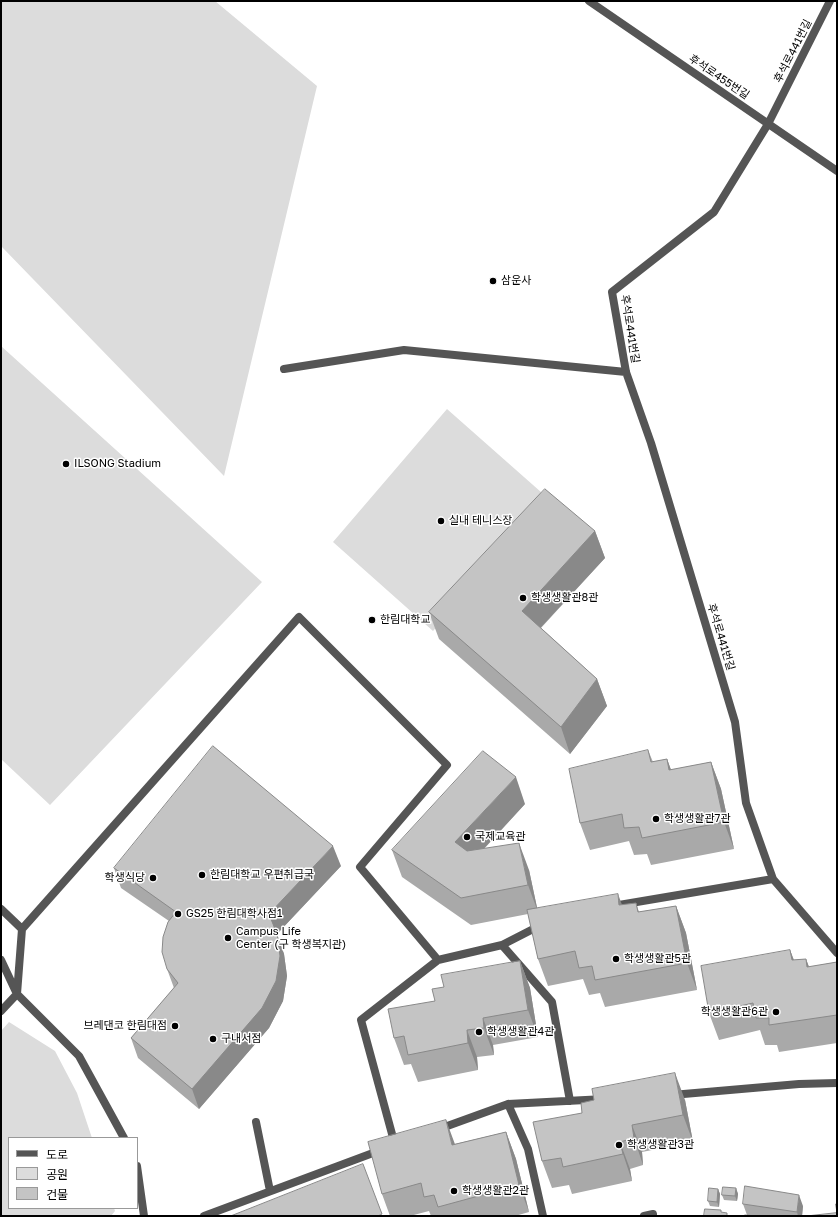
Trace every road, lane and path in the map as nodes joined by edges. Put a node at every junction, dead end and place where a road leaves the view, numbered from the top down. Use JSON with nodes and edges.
{"nodes":[{"id":1,"x":588,"y":1,"type":"edge"},
{"id":2,"x":830,"y":1,"type":"edge"},
{"id":3,"x":768,"y":124,"type":"junction"},
{"id":4,"x":837,"y":171,"type":"edge"},
{"id":5,"x":284,"y":369,"type":"dead end"},
{"id":6,"x":626,"y":372,"type":"junction"},
{"id":7,"x":773,"y":879,"type":"junction"},
{"id":8,"x":608,"y":906,"type":"edge"},
{"id":9,"x":1,"y":909,"type":"edge"},
{"id":10,"x":548,"y":921,"type":"edge"},
{"id":11,"x":22,"y":929,"type":"junction"},
{"id":12,"x":502,"y":945,"type":"junction"},
{"id":13,"x":837,"y":954,"type":"edge"},
{"id":14,"x":1,"y":960,"type":"edge"},
{"id":15,"x":438,"y":960,"type":"junction"},
{"id":16,"x":17,"y":994,"type":"junction"},
{"id":17,"x":1,"y":1011,"type":"edge"},
{"id":18,"x":837,"y":1083,"type":"edge"},
{"id":19,"x":662,"y":1096,"type":"edge"},
{"id":20,"x":616,"y":1099,"type":"edge"},
{"id":21,"x":570,"y":1101,"type":"junction"},
{"id":22,"x":508,"y":1104,"type":"junction"},
{"id":23,"x":256,"y":1122,"type":"dead end"},
{"id":24,"x":430,"y":1132,"type":"edge"},
{"id":25,"x":123,"y":1137,"type":"edge"},
{"id":26,"x":138,"y":1173,"type":"edge"},
{"id":27,"x":270,"y":1191,"type":"junction"},
{"id":28,"x":654,"y":1214,"type":"dead end"},
{"id":29,"x":144,"y":1216,"type":"edge"},
{"id":30,"x":204,"y":1216,"type":"edge"},
{"id":31,"x":543,"y":1216,"type":"edge"},
{"id":32,"x":644,"y":1216,"type":"edge"}],
"edges":[{"from":1,"to":3,"type":"street","name":"후석로455번길"},
{"from":2,"to":3,"type":"street","name":"후석로441번길"},
{"from":3,"to":4,"type":"street","name":"후석로455번길"},
{"from":3,"to":6,"type":"street","name":"후석로441번길"},
{"from":5,"to":6,"type":"street"},
{"from":6,"to":7,"type":"street","name":"후석로441번길"},
{"from":7,"to":8,"type":"street"},
{"from":7,"to":13,"type":"street"},
{"from":9,"to":11,"type":"street"},
{"from":10,"to":12,"type":"street"},
{"from":11,"to":15,"type":"street"},
{"from":11,"to":16,"type":"street"},
{"from":12,"to":15,"type":"street"},
{"from":12,"to":21,"type":"street"},
{"from":14,"to":16,"type":"street"},
{"from":15,"to":27,"type":"street"},
{"from":16,"to":17,"type":"street"},
{"from":16,"to":25,"type":"street"},
{"from":18,"to":19,"type":"street"},
{"from":20,"to":21,"type":"street"},
{"from":21,"to":22,"type":"street"},
{"from":22,"to":24,"type":"street"},
{"from":22,"to":31,"type":"street"},
{"from":23,"to":27,"type":"street"},
{"from":26,"to":29,"type":"street"},
{"from":27,"to":30,"type":"street"},
{"from":28,"to":32,"type":"street"}]}
